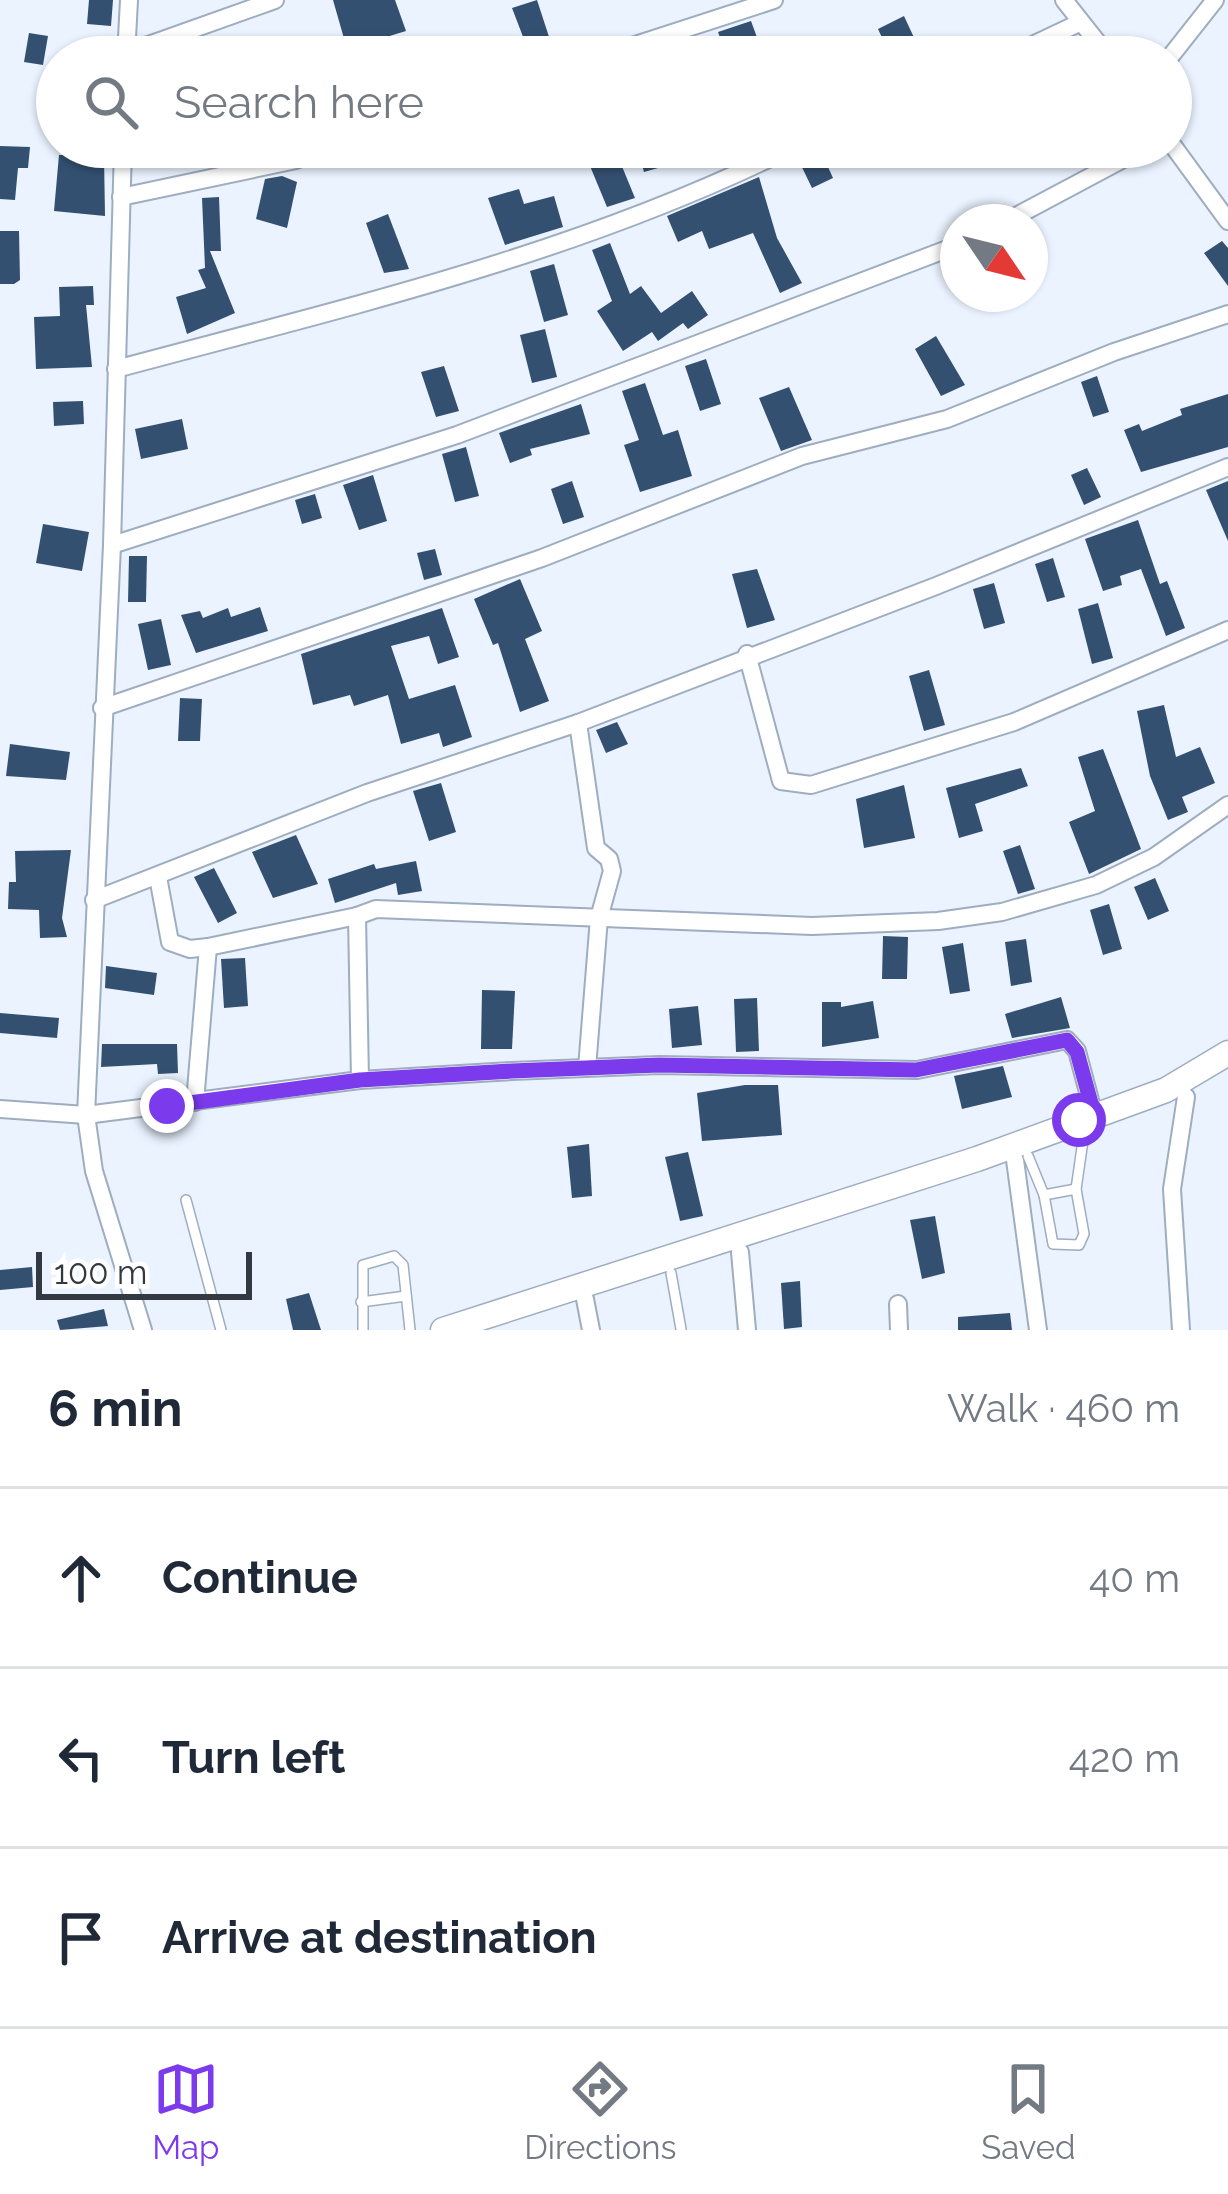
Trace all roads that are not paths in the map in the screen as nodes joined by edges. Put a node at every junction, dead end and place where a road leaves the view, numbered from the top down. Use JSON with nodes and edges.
{"nodes":[{"id":1,"x":129,"y":0,"type":"edge"},
{"id":2,"x":275,"y":0,"type":"edge"},
{"id":3,"x":775,"y":0,"type":"edge"},
{"id":4,"x":1064,"y":0,"type":"edge"},
{"id":5,"x":1215,"y":0,"type":"edge"},
{"id":6,"x":1079,"y":22,"type":"junction"},
{"id":7,"x":127,"y":36,"type":"edge"},
{"id":8,"x":177,"y":36,"type":"edge"},
{"id":9,"x":663,"y":36,"type":"edge"},
{"id":10,"x":1050,"y":36,"type":"edge"},
{"id":11,"x":1091,"y":36,"type":"edge"},
{"id":12,"x":1187,"y":36,"type":"edge"},
{"id":13,"x":122,"y":168,"type":"edge"},
{"id":14,"x":258,"y":168,"type":"edge"},
{"id":15,"x":747,"y":168,"type":"edge"},
{"id":16,"x":1107,"y":168,"type":"edge"},
{"id":17,"x":1190,"y":168,"type":"edge"},
{"id":18,"x":121,"y":197,"type":"junction"},
{"id":19,"x":1039,"y":204,"type":"edge"},
{"id":20,"x":1228,"y":221,"type":"edge"},
{"id":21,"x":940,"y":252,"type":"edge"},
{"id":22,"x":1228,"y":314,"type":"edge"},
{"id":23,"x":116,"y":369,"type":"junction"},
{"id":24,"x":1228,"y":467,"type":"edge"},
{"id":25,"x":112,"y":545,"type":"junction"},
{"id":26,"x":1228,"y":631,"type":"edge"},
{"id":27,"x":747,"y":654,"type":"junction"},
{"id":28,"x":102,"y":708,"type":"junction"},
{"id":29,"x":578,"y":723,"type":"junction"},
{"id":30,"x":1228,"y":806,"type":"edge"},
{"id":31,"x":158,"y":877,"type":"junction"},
{"id":32,"x":94,"y":900,"type":"junction"},
{"id":33,"x":357,"y":916,"type":"junction"},
{"id":34,"x":598,"y":918,"type":"junction"},
{"id":35,"x":208,"y":947,"type":"junction"},
{"id":36,"x":1228,"y":1053,"type":"edge"},
{"id":37,"x":587,"y":1068,"type":"junction"},
{"id":38,"x":1228,"y":1071,"type":"edge"},
{"id":39,"x":360,"y":1080,"type":"junction"},
{"id":40,"x":1186,"y":1097,"type":"junction"},
{"id":41,"x":195,"y":1102,"type":"junction"},
{"id":42,"x":0,"y":1109,"type":"edge"},
{"id":43,"x":86,"y":1115,"type":"junction"},
{"id":44,"x":1089,"y":1124,"type":"junction"},
{"id":45,"x":1022,"y":1158,"type":"junction"},
{"id":46,"x":1076,"y":1189,"type":"junction"},
{"id":47,"x":1044,"y":1195,"type":"junction"},
{"id":48,"x":186,"y":1200,"type":"dead end"},
{"id":49,"x":740,"y":1252,"type":"junction"},
{"id":50,"x":671,"y":1273,"type":"junction"},
{"id":51,"x":406,"y":1296,"type":"junction"},
{"id":52,"x":585,"y":1299,"type":"junction"},
{"id":53,"x":361,"y":1302,"type":"junction"},
{"id":54,"x":898,"y":1304,"type":"dead end"},
{"id":55,"x":681,"y":1329,"type":"edge"},
{"id":56,"x":142,"y":1330,"type":"edge"},
{"id":57,"x":220,"y":1330,"type":"edge"},
{"id":58,"x":363,"y":1330,"type":"edge"},
{"id":59,"x":410,"y":1330,"type":"edge"},
{"id":60,"x":443,"y":1330,"type":"edge"},
{"id":61,"x":491,"y":1330,"type":"edge"},
{"id":62,"x":591,"y":1330,"type":"edge"},
{"id":63,"x":747,"y":1330,"type":"edge"},
{"id":64,"x":899,"y":1330,"type":"edge"},
{"id":65,"x":1038,"y":1330,"type":"edge"},
{"id":66,"x":1181,"y":1330,"type":"edge"}],
"edges":[{"from":1,"to":7,"type":"street"},
{"from":2,"to":8,"type":"street"},
{"from":3,"to":9,"type":"street"},
{"from":4,"to":6,"type":"street"},
{"from":5,"to":12,"type":"street"},
{"from":6,"to":10,"type":"street"},
{"from":6,"to":11,"type":"street"},
{"from":13,"to":18,"type":"street"},
{"from":14,"to":18,"type":"street"},
{"from":15,"to":23,"type":"street"},
{"from":16,"to":19,"type":"street"},
{"from":17,"to":20,"type":"street"},
{"from":18,"to":23,"type":"street"},
{"from":21,"to":25,"type":"street"},
{"from":22,"to":28,"type":"street"},
{"from":23,"to":25,"type":"street"},
{"from":24,"to":27,"type":"street"},
{"from":25,"to":28,"type":"street"},
{"from":26,"to":27,"type":"street"},
{"from":27,"to":29,"type":"street"},
{"from":28,"to":32,"type":"street"},
{"from":29,"to":31,"type":"street"},
{"from":29,"to":34,"type":"street"},
{"from":30,"to":34,"type":"street"},
{"from":31,"to":32,"type":"street"},
{"from":31,"to":35,"type":"street"},
{"from":32,"to":43,"type":"street"},
{"from":33,"to":34,"type":"street"},
{"from":33,"to":35,"type":"street"},
{"from":33,"to":39,"type":"street"},
{"from":34,"to":37,"type":"street"},
{"from":35,"to":41,"type":"street"},
{"from":36,"to":44,"type":"street"},
{"from":37,"to":39,"type":"street"},
{"from":37,"to":44,"type":"street"},
{"from":38,"to":40,"type":"street"},
{"from":39,"to":41,"type":"street"},
{"from":40,"to":44,"type":"street"},
{"from":40,"to":66,"type":"street"},
{"from":41,"to":43,"type":"street"},
{"from":42,"to":43,"type":"street"},
{"from":43,"to":56,"type":"street"},
{"from":44,"to":45,"type":"street"},
{"from":44,"to":46,"type":"lane"},
{"from":44,"to":60,"type":"street"},
{"from":45,"to":47,"type":"lane"},
{"from":45,"to":49,"type":"street"},
{"from":45,"to":65,"type":"street"},
{"from":46,"to":47,"type":"lane"},
{"from":46,"to":47,"type":"lane"},
{"from":48,"to":57,"type":"lane"},
{"from":49,"to":50,"type":"street"},
{"from":49,"to":63,"type":"street"},
{"from":50,"to":52,"type":"street"},
{"from":50,"to":55,"type":"lane"},
{"from":51,"to":53,"type":"lane"},
{"from":51,"to":53,"type":"lane"},
{"from":51,"to":59,"type":"lane"},
{"from":52,"to":61,"type":"street"},
{"from":52,"to":62,"type":"street"},
{"from":53,"to":58,"type":"lane"},
{"from":54,"to":64,"type":"street"}]}
